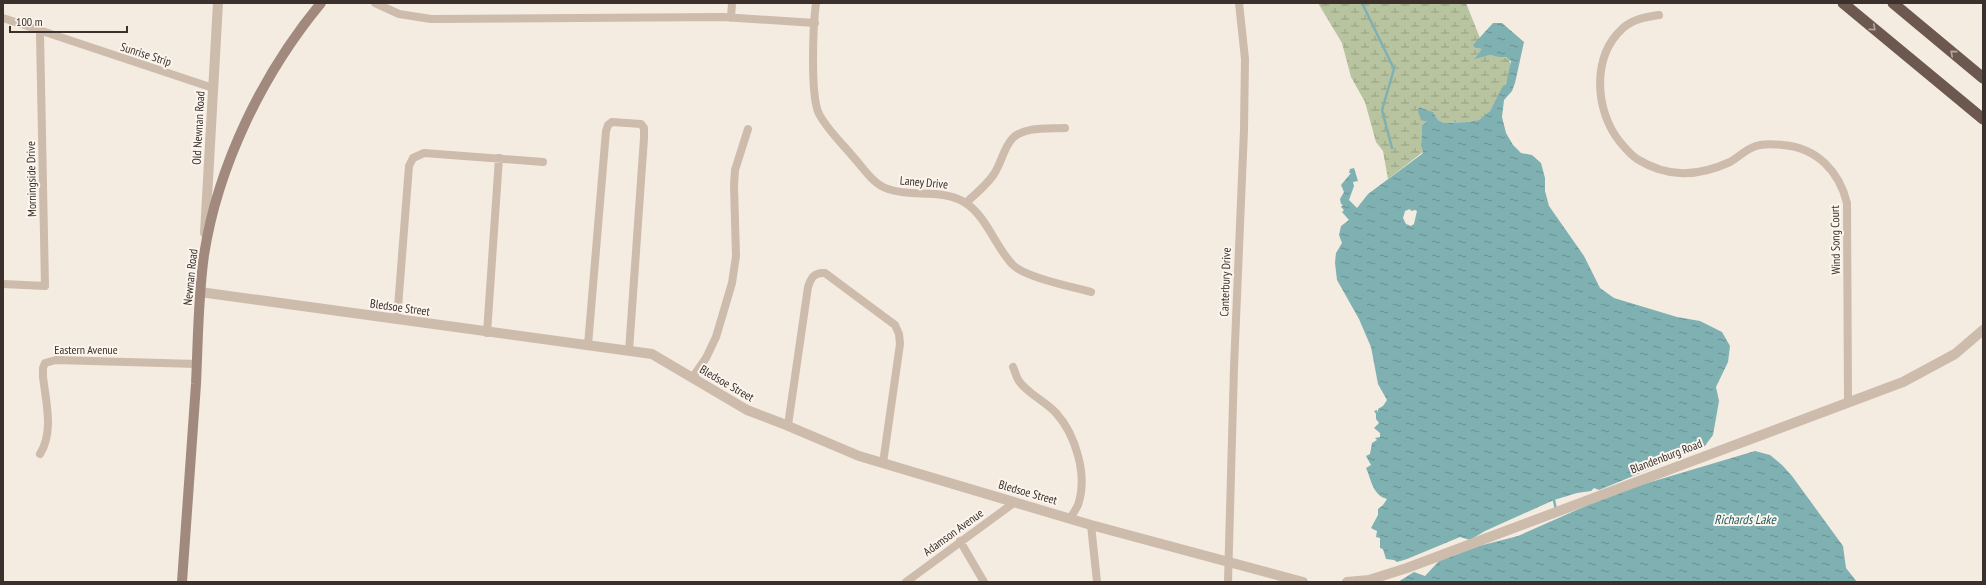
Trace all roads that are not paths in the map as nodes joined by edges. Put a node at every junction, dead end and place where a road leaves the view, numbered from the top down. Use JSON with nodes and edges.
{"nodes":[{"id":1,"x":218,"y":3,"type":"edge"},
{"id":2,"x":321,"y":3,"type":"edge"},
{"id":3,"x":375,"y":3,"type":"edge"},
{"id":4,"x":732,"y":3,"type":"edge"},
{"id":5,"x":816,"y":3,"type":"edge"},
{"id":6,"x":1239,"y":3,"type":"edge"},
{"id":7,"x":1843,"y":3,"type":"edge"},
{"id":8,"x":1893,"y":3,"type":"edge"},
{"id":9,"x":1659,"y":15,"type":"dead end"},
{"id":10,"x":3,"y":18,"type":"edge"},
{"id":11,"x":731,"y":18,"type":"junction"},
{"id":12,"x":815,"y":23,"type":"junction"},
{"id":13,"x":42,"y":32,"type":"junction"},
{"id":14,"x":1983,"y":78,"type":"edge"},
{"id":15,"x":213,"y":88,"type":"junction"},
{"id":16,"x":1949,"y":91,"type":"junction"},
{"id":17,"x":1983,"y":112,"type":"edge"},
{"id":18,"x":1983,"y":119,"type":"edge"},
{"id":19,"x":1065,"y":128,"type":"dead end"},
{"id":20,"x":748,"y":129,"type":"dead end"},
{"id":21,"x":499,"y":158,"type":"junction"},
{"id":22,"x":543,"y":162,"type":"dead end"},
{"id":23,"x":966,"y":203,"type":"junction"},
{"id":24,"x":204,"y":254,"type":"junction"},
{"id":25,"x":3,"y":284,"type":"edge"},
{"id":26,"x":200,"y":292,"type":"junction"},
{"id":27,"x":1091,"y":292,"type":"dead end"},
{"id":28,"x":397,"y":320,"type":"junction"},
{"id":29,"x":1983,"y":330,"type":"edge"},
{"id":30,"x":487,"y":333,"type":"junction"},
{"id":31,"x":588,"y":346,"type":"junction"},
{"id":32,"x":629,"y":350,"type":"junction"},
{"id":33,"x":197,"y":364,"type":"junction"},
{"id":34,"x":1013,"y":367,"type":"dead end"},
{"id":35,"x":692,"y":378,"type":"junction"},
{"id":36,"x":1848,"y":403,"type":"junction"},
{"id":37,"x":788,"y":426,"type":"junction"},
{"id":38,"x":40,"y":454,"type":"dead end"},
{"id":39,"x":884,"y":464,"type":"junction"},
{"id":40,"x":1015,"y":502,"type":"junction"},
{"id":41,"x":1070,"y":518,"type":"junction"},
{"id":42,"x":1091,"y":525,"type":"junction"},
{"id":43,"x":960,"y":541,"type":"junction"},
{"id":44,"x":1229,"y":563,"type":"junction"},
{"id":45,"x":182,"y":582,"type":"edge"},
{"id":46,"x":906,"y":582,"type":"edge"},
{"id":47,"x":984,"y":582,"type":"edge"},
{"id":48,"x":1097,"y":582,"type":"edge"},
{"id":49,"x":1228,"y":582,"type":"edge"},
{"id":50,"x":1303,"y":582,"type":"edge"},
{"id":51,"x":1347,"y":582,"type":"edge"}],
"edges":[{"from":1,"to":15,"type":"street","name":"Old Newnan Road"},
{"from":2,"to":24,"type":"main road","name":"Newnan Road"},
{"from":3,"to":11,"type":"street"},
{"from":4,"to":11,"type":"street"},
{"from":5,"to":12,"type":"street","name":"Laney Drive"},
{"from":6,"to":44,"type":"street","name":"Canterbury Drive"},
{"from":7,"to":16,"type":"highway","one_way":true},
{"from":14,"to":8,"type":"highway","one_way":true},
{"from":9,"to":36,"type":"street","name":"Wind Song Court"},
{"from":10,"to":13,"type":"street","name":"Sunrise Strip"},
{"from":11,"to":12,"type":"street"},
{"from":12,"to":23,"type":"street","name":"Laney Drive"},
{"from":13,"to":15,"type":"street","name":"Sunrise Strip"},
{"from":13,"to":25,"type":"street","name":"Morningside Drive"},
{"from":15,"to":24,"type":"street","name":"Old Newnan Road"},
{"from":16,"to":17,"type":"highway"},
{"from":16,"to":18,"type":"highway"},
{"from":19,"to":23,"type":"street"},
{"from":20,"to":35,"type":"street"},
{"from":21,"to":22,"type":"street"},
{"from":21,"to":28,"type":"street"},
{"from":21,"to":30,"type":"street"},
{"from":23,"to":27,"type":"street","name":"Laney Drive"},
{"from":24,"to":26,"type":"main road","name":"Newnan Road"},
{"from":26,"to":28,"type":"street","name":"Bledsoe Street"},
{"from":26,"to":33,"type":"main road","name":"Newnan Road"},
{"from":28,"to":30,"type":"street","name":"Bledsoe Street"},
{"from":29,"to":36,"type":"street","name":"Blandenburg Road"},
{"from":30,"to":31,"type":"street","name":"Bledsoe Street"},
{"from":31,"to":32,"type":"street","name":"Bledsoe Street"},
{"from":31,"to":32,"type":"street"},
{"from":32,"to":35,"type":"street","name":"Bledsoe Street"},
{"from":33,"to":38,"type":"street","name":"Eastern Avenue"},
{"from":33,"to":45,"type":"main road","name":"Newnan Road"},
{"from":34,"to":41,"type":"street"},
{"from":35,"to":37,"type":"street","name":"Bledsoe Street"},
{"from":36,"to":51,"type":"street","name":"Blandenburg Road"},
{"from":37,"to":39,"type":"street","name":"Bledsoe Street"},
{"from":37,"to":39,"type":"street"},
{"from":39,"to":40,"type":"street","name":"Bledsoe Street"},
{"from":40,"to":41,"type":"street","name":"Bledsoe Street"},
{"from":40,"to":43,"type":"street","name":"Adamson Avenue"},
{"from":41,"to":42,"type":"street","name":"Bledsoe Street"},
{"from":42,"to":44,"type":"street","name":"Bledsoe Street"},
{"from":42,"to":48,"type":"street"},
{"from":43,"to":46,"type":"street","name":"Adamson Avenue"},
{"from":43,"to":47,"type":"street"},
{"from":44,"to":49,"type":"street","name":"Canterbury Drive"},
{"from":44,"to":50,"type":"street"}]}
